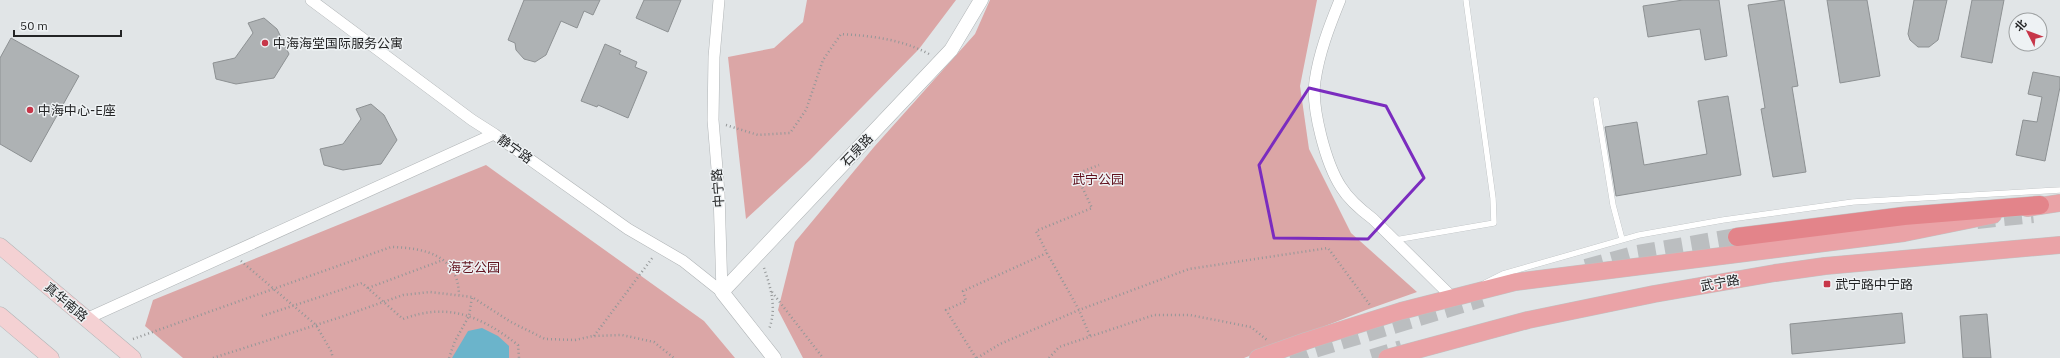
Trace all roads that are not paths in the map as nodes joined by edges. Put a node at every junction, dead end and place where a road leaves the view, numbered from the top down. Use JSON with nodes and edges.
{"nodes":[{"id":1,"x":311,"y":0,"type":"edge"},
{"id":2,"x":719,"y":0,"type":"edge"},
{"id":3,"x":981,"y":0,"type":"edge"},
{"id":4,"x":1340,"y":0,"type":"edge"},
{"id":5,"x":1466,"y":0,"type":"edge"},
{"id":6,"x":1596,"y":100,"type":"dead end"},
{"id":7,"x":494,"y":134,"type":"junction"},
{"id":8,"x":2060,"y":190,"type":"edge"},
{"id":9,"x":2060,"y":203,"type":"edge"},
{"id":10,"x":2040,"y":206,"type":"junction"},
{"id":11,"x":1737,"y":237,"type":"tunnel mouth"},
{"id":12,"x":1622,"y":239,"type":"junction"},
{"id":13,"x":1394,"y":240,"type":"junction"},
{"id":14,"x":2060,"y":245,"type":"edge"},
{"id":15,"x":0,"y":246,"type":"edge"},
{"id":16,"x":722,"y":292,"type":"junction"},
{"id":17,"x":1453,"y":298,"type":"junction"},
{"id":18,"x":0,"y":315,"type":"edge"},
{"id":19,"x":86,"y":319,"type":"junction"},
{"id":20,"x":51,"y":358,"type":"edge"},
{"id":21,"x":133,"y":358,"type":"edge"},
{"id":22,"x":774,"y":358,"type":"edge"},
{"id":23,"x":1258,"y":358,"type":"edge"},
{"id":24,"x":1387,"y":358,"type":"tunnel mouth"}],
"edges":[{"from":1,"to":7,"type":"street","name":"静宁路"},
{"from":2,"to":16,"type":"street","name":"中宁路"},
{"from":3,"to":16,"type":"street","name":"石泉路"},
{"from":4,"to":13,"type":"street"},
{"from":5,"to":13,"type":"lane"},
{"from":6,"to":12,"type":"lane"},
{"from":7,"to":16,"type":"street","name":"静宁路"},
{"from":7,"to":19,"type":"street"},
{"from":8,"to":12,"type":"lane"},
{"from":9,"to":10,"type":"main road"},
{"from":10,"to":11,"type":"highway"},
{"from":10,"to":17,"type":"main road"},
{"from":12,"to":17,"type":"lane"},
{"from":13,"to":17,"type":"street"},
{"from":14,"to":24,"type":"main road","name":"武宁路"},
{"from":15,"to":19,"type":"main road","name":"真华南路"},
{"from":16,"to":22,"type":"street"},
{"from":17,"to":23,"type":"main road"},
{"from":18,"to":20,"type":"main road"},
{"from":19,"to":21,"type":"main road","name":"真华南路"}]}
